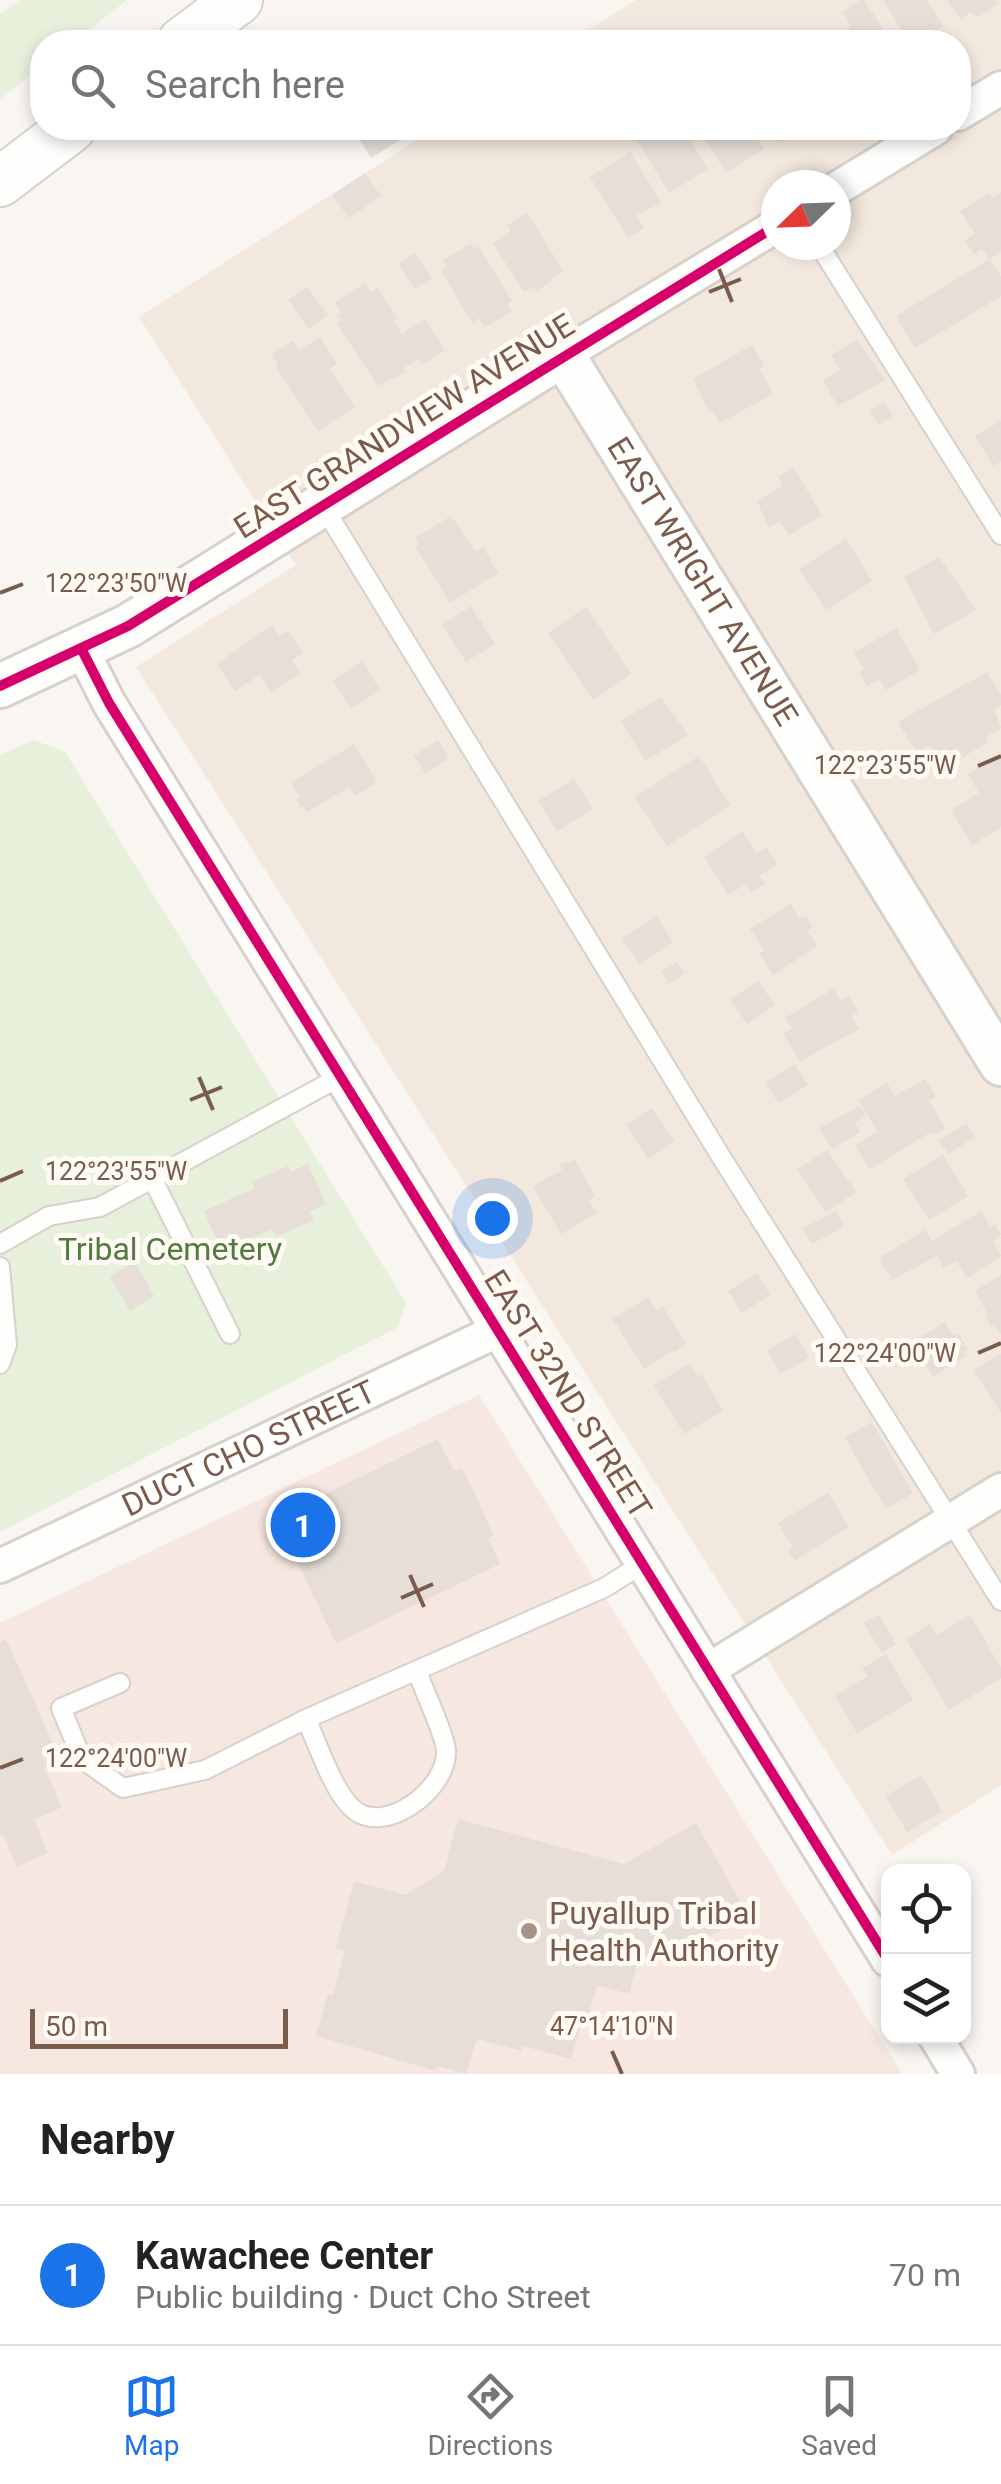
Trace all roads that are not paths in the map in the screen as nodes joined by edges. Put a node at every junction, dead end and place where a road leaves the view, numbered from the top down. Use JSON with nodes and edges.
{"nodes":[{"id":1,"x":238,"y":0,"type":"edge"},
{"id":2,"x":198,"y":30,"type":"edge"},
{"id":3,"x":1001,"y":88,"type":"edge"},
{"id":4,"x":971,"y":106,"type":"edge"},
{"id":5,"x":54,"y":140,"type":"edge"},
{"id":6,"x":916,"y":140,"type":"edge"},
{"id":7,"x":851,"y":180,"type":"edge"},
{"id":8,"x":0,"y":182,"type":"edge"},
{"id":9,"x":761,"y":235,"type":"edge"},
{"id":10,"x":828,"y":260,"type":"edge"},
{"id":11,"x":562,"y":355,"type":"junction"},
{"id":12,"x":323,"y":505,"type":"junction"},
{"id":13,"x":1001,"y":535,"type":"edge"},
{"id":14,"x":82,"y":650,"type":"junction"},
{"id":15,"x":0,"y":686,"type":"edge"},
{"id":16,"x":1001,"y":1064,"type":"edge"},
{"id":17,"x":340,"y":1076,"type":"junction"},
{"id":18,"x":152,"y":1178,"type":"junction"},
{"id":19,"x":0,"y":1244,"type":"edge"},
{"id":20,"x":0,"y":1267,"type":"edge"},
{"id":21,"x":499,"y":1330,"type":"junction"},
{"id":22,"x":230,"y":1334,"type":"dead end"},
{"id":23,"x":0,"y":1364,"type":"edge"},
{"id":24,"x":1001,"y":1490,"type":"edge"},
{"id":25,"x":953,"y":1521,"type":"junction"},
{"id":26,"x":644,"y":1563,"type":"junction"},
{"id":27,"x":0,"y":1566,"type":"edge"},
{"id":28,"x":1001,"y":1601,"type":"edge"},
{"id":29,"x":708,"y":1670,"type":"junction"},
{"id":30,"x":417,"y":1671,"type":"junction"},
{"id":31,"x":120,"y":1683,"type":"dead end"},
{"id":32,"x":306,"y":1719,"type":"junction"},
{"id":33,"x":884,"y":1954,"type":"edge"},
{"id":34,"x":940,"y":2044,"type":"edge"},
{"id":35,"x":958,"y":2074,"type":"edge"}],
"edges":[{"from":1,"to":2,"type":"main road"},
{"from":3,"to":4,"type":"street"},
{"from":5,"to":8,"type":"main road"},
{"from":6,"to":7,"type":"street"},
{"from":9,"to":11,"type":"street","name":"EAST GRANDVIEW AVENUE"},
{"from":10,"to":13,"type":"lane"},
{"from":11,"to":12,"type":"street","name":"EAST GRANDVIEW AVENUE"},
{"from":11,"to":16,"type":"street","name":"EAST WRIGHT AVENUE"},
{"from":12,"to":14,"type":"street","name":"EAST GRANDVIEW AVENUE"},
{"from":12,"to":25,"type":"lane"},
{"from":14,"to":15,"type":"street","name":"EAST GRANDVIEW AVENUE"},
{"from":14,"to":17,"type":"street","name":"EAST 32ND STREET"},
{"from":17,"to":18,"type":"lane"},
{"from":17,"to":21,"type":"street","name":"EAST 32ND STREET"},
{"from":18,"to":19,"type":"lane"},
{"from":18,"to":22,"type":"lane"},
{"from":20,"to":23,"type":"lane"},
{"from":21,"to":26,"type":"street","name":"EAST 32ND STREET"},
{"from":21,"to":27,"type":"street","name":"DUCT CHO STREET"},
{"from":24,"to":25,"type":"street"},
{"from":25,"to":28,"type":"lane"},
{"from":25,"to":29,"type":"street"},
{"from":26,"to":29,"type":"street","name":"EAST 32ND STREET"},
{"from":26,"to":30,"type":"lane"},
{"from":29,"to":33,"type":"street","name":"EAST 32ND STREET"},
{"from":30,"to":32,"type":"lane"},
{"from":30,"to":32,"type":"lane"},
{"from":31,"to":32,"type":"lane"},
{"from":34,"to":35,"type":"street"}]}
